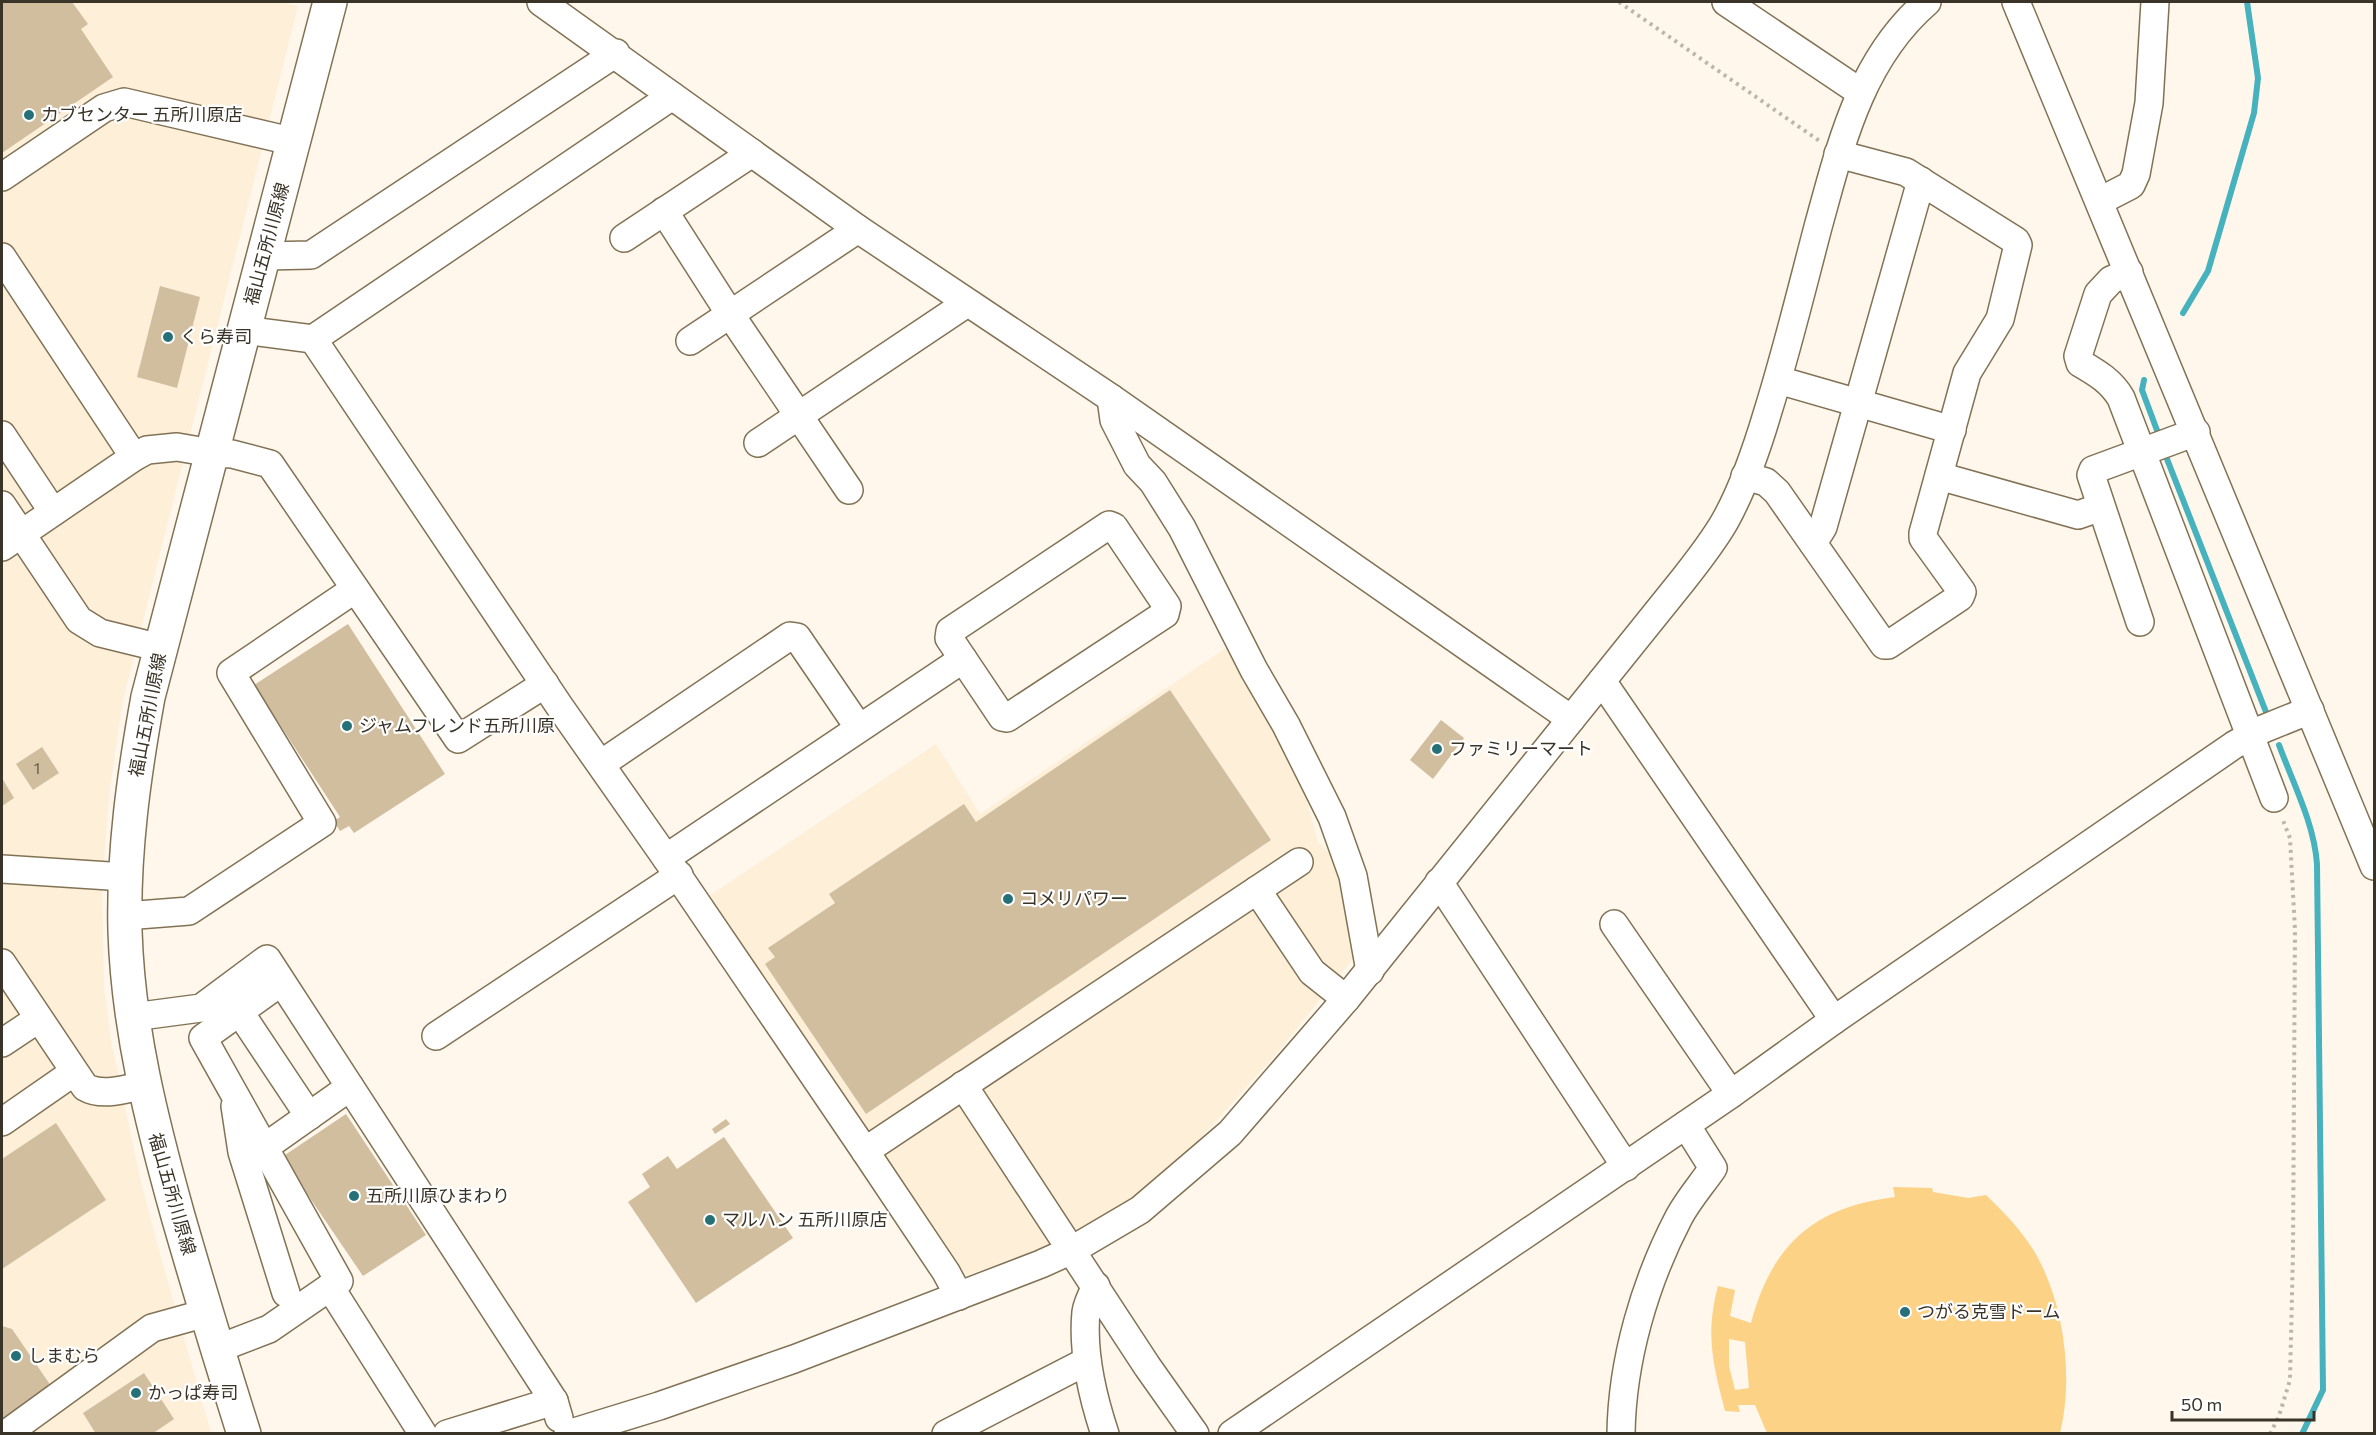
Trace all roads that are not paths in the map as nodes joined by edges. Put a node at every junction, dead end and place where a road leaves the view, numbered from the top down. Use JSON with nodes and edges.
{"nodes":[{"id":1,"x":330,"y":2,"type":"edge"},
{"id":2,"x":541,"y":2,"type":"edge"},
{"id":3,"x":1726,"y":2,"type":"edge"},
{"id":4,"x":1927,"y":2,"type":"edge"},
{"id":5,"x":2016,"y":2,"type":"edge"},
{"id":6,"x":2155,"y":2,"type":"edge"},
{"id":7,"x":616,"y":53,"type":"junction"},
{"id":8,"x":1860,"y":92,"type":"junction"},
{"id":9,"x":672,"y":96,"type":"junction"},
{"id":10,"x":295,"y":142,"type":"junction"},
{"id":11,"x":752,"y":153,"type":"junction"},
{"id":12,"x":1838,"y":154,"type":"junction"},
{"id":13,"x":2,"y":177,"type":"edge"},
{"id":14,"x":1921,"y":181,"type":"junction"},
{"id":15,"x":2100,"y":201,"type":"junction"},
{"id":16,"x":664,"y":211,"type":"junction"},
{"id":17,"x":858,"y":229,"type":"junction"},
{"id":18,"x":624,"y":238,"type":"dead end"},
{"id":19,"x":265,"y":256,"type":"junction"},
{"id":20,"x":2,"y":257,"type":"edge"},
{"id":21,"x":2129,"y":272,"type":"junction"},
{"id":22,"x":967,"y":303,"type":"junction"},
{"id":23,"x":730,"y":314,"type":"junction"},
{"id":24,"x":243,"y":330,"type":"junction"},
{"id":25,"x":313,"y":339,"type":"junction"},
{"id":26,"x":690,"y":341,"type":"dead end"},
{"id":27,"x":1778,"y":380,"type":"junction"},
{"id":28,"x":1111,"y":398,"type":"junction"},
{"id":29,"x":1858,"y":403,"type":"junction"},
{"id":30,"x":800,"y":416,"type":"junction"},
{"id":31,"x":1952,"y":430,"type":"junction"},
{"id":32,"x":2196,"y":432,"type":"junction"},
{"id":33,"x":2,"y":435,"type":"edge"},
{"id":34,"x":758,"y":443,"type":"dead end"},
{"id":35,"x":212,"y":453,"type":"junction"},
{"id":36,"x":2142,"y":453,"type":"junction"},
{"id":37,"x":134,"y":457,"type":"junction"},
{"id":38,"x":1745,"y":476,"type":"junction"},
{"id":39,"x":1939,"y":476,"type":"junction"},
{"id":40,"x":849,"y":490,"type":"dead end"},
{"id":41,"x":2,"y":505,"type":"edge"},
{"id":42,"x":2101,"y":507,"type":"junction"},
{"id":43,"x":53,"y":512,"type":"junction"},
{"id":44,"x":11,"y":540,"type":"edge"},
{"id":45,"x":1813,"y":543,"type":"junction"},
{"id":46,"x":355,"y":589,"type":"junction"},
{"id":47,"x":2140,"y":622,"type":"dead end"},
{"id":48,"x":161,"y":648,"type":"junction"},
{"id":49,"x":963,"y":659,"type":"junction"},
{"id":50,"x":1602,"y":681,"type":"junction"},
{"id":51,"x":545,"y":684,"type":"junction"},
{"id":52,"x":2310,"y":710,"type":"junction"},
{"id":53,"x":1571,"y":719,"type":"junction"},
{"id":54,"x":859,"y":728,"type":"junction"},
{"id":55,"x":2249,"y":736,"type":"junction"},
{"id":56,"x":602,"y":764,"type":"junction"},
{"id":57,"x":2274,"y":798,"type":"road end"},
{"id":58,"x":1299,"y":862,"type":"dead end"},
{"id":59,"x":2374,"y":866,"type":"edge"},
{"id":60,"x":673,"y":867,"type":"junction"},
{"id":61,"x":2,"y":869,"type":"edge"},
{"id":62,"x":125,"y":877,"type":"junction"},
{"id":63,"x":1439,"y":882,"type":"junction"},
{"id":64,"x":1257,"y":890,"type":"junction"},
{"id":65,"x":125,"y":916,"type":"junction"},
{"id":66,"x":1614,"y":924,"type":"dead end"},
{"id":67,"x":2,"y":963,"type":"edge"},
{"id":68,"x":1370,"y":971,"type":"junction"},
{"id":69,"x":281,"y":982,"type":"junction"},
{"id":70,"x":1346,"y":999,"type":"junction"},
{"id":71,"x":239,"y":1011,"type":"junction"},
{"id":72,"x":133,"y":1017,"type":"junction"},
{"id":73,"x":38,"y":1019,"type":"junction"},
{"id":74,"x":1834,"y":1020,"type":"junction"},
{"id":75,"x":4,"y":1035,"type":"edge"},
{"id":76,"x":436,"y":1036,"type":"dead end"},
{"id":77,"x":74,"y":1072,"type":"junction"},
{"id":78,"x":144,"y":1085,"type":"junction"},
{"id":79,"x":963,"y":1085,"type":"junction"},
{"id":80,"x":350,"y":1087,"type":"junction"},
{"id":81,"x":233,"y":1091,"type":"junction"},
{"id":82,"x":1731,"y":1094,"type":"junction"},
{"id":83,"x":309,"y":1116,"type":"junction"},
{"id":84,"x":2,"y":1122,"type":"edge"},
{"id":85,"x":1686,"y":1125,"type":"junction"},
{"id":86,"x":265,"y":1148,"type":"junction"},
{"id":87,"x":865,"y":1151,"type":"junction"},
{"id":88,"x":1626,"y":1167,"type":"junction"},
{"id":89,"x":1072,"y":1250,"type":"junction"},
{"id":90,"x":1096,"y":1286,"type":"junction"},
{"id":91,"x":330,"y":1287,"type":"junction"},
{"id":92,"x":286,"y":1293,"type":"dead end"},
{"id":93,"x":959,"y":1296,"type":"junction"},
{"id":94,"x":206,"y":1313,"type":"junction"},
{"id":95,"x":217,"y":1349,"type":"junction"},
{"id":96,"x":1087,"y":1361,"type":"junction"},
{"id":97,"x":554,"y":1401,"type":"junction"},
{"id":98,"x":978,"y":1426,"type":"edge"},
{"id":99,"x":243,"y":1433,"type":"edge"},
{"id":100,"x":6,"y":1434,"type":"edge"},
{"id":101,"x":423,"y":1434,"type":"edge"},
{"id":102,"x":447,"y":1434,"type":"edge"},
{"id":103,"x":563,"y":1434,"type":"edge"},
{"id":104,"x":568,"y":1434,"type":"edge"},
{"id":105,"x":946,"y":1434,"type":"edge"},
{"id":106,"x":1105,"y":1434,"type":"edge"},
{"id":107,"x":1195,"y":1434,"type":"edge"},
{"id":108,"x":1232,"y":1434,"type":"edge"},
{"id":109,"x":1621,"y":1434,"type":"edge"}],
"edges":[{"from":1,"to":10,"type":"main road","name":"福山五所川原線"},
{"from":2,"to":7,"type":"street"},
{"from":3,"to":8,"type":"street"},
{"from":4,"to":8,"type":"street"},
{"from":5,"to":15,"type":"street"},
{"from":6,"to":15,"type":"street"},
{"from":7,"to":9,"type":"street"},
{"from":7,"to":19,"type":"street"},
{"from":8,"to":12,"type":"street"},
{"from":9,"to":11,"type":"street"},
{"from":9,"to":25,"type":"street"},
{"from":10,"to":13,"type":"street"},
{"from":10,"to":19,"type":"main road","name":"福山五所川原線"},
{"from":11,"to":16,"type":"street"},
{"from":11,"to":17,"type":"street"},
{"from":12,"to":14,"type":"street"},
{"from":12,"to":27,"type":"street"},
{"from":14,"to":29,"type":"street"},
{"from":14,"to":31,"type":"street"},
{"from":15,"to":21,"type":"street"},
{"from":16,"to":18,"type":"street"},
{"from":16,"to":23,"type":"street"},
{"from":17,"to":22,"type":"street"},
{"from":17,"to":23,"type":"street"},
{"from":19,"to":24,"type":"main road","name":"福山五所川原線"},
{"from":20,"to":37,"type":"street"},
{"from":21,"to":32,"type":"street"},
{"from":21,"to":36,"type":"street"},
{"from":22,"to":28,"type":"street"},
{"from":22,"to":30,"type":"street"},
{"from":23,"to":26,"type":"street"},
{"from":23,"to":30,"type":"street"},
{"from":24,"to":25,"type":"street"},
{"from":24,"to":35,"type":"main road","name":"福山五所川原線"},
{"from":25,"to":51,"type":"street"},
{"from":27,"to":29,"type":"street"},
{"from":27,"to":38,"type":"street"},
{"from":28,"to":53,"type":"street"},
{"from":28,"to":68,"type":"street"},
{"from":29,"to":31,"type":"street"},
{"from":29,"to":45,"type":"street"},
{"from":30,"to":34,"type":"street"},
{"from":30,"to":40,"type":"street"},
{"from":31,"to":39,"type":"street"},
{"from":32,"to":36,"type":"street"},
{"from":32,"to":52,"type":"street"},
{"from":33,"to":43,"type":"street"},
{"from":35,"to":37,"type":"street"},
{"from":35,"to":46,"type":"street"},
{"from":35,"to":48,"type":"main road","name":"福山五所川原線"},
{"from":36,"to":42,"type":"street"},
{"from":36,"to":55,"type":"street"},
{"from":37,"to":43,"type":"street"},
{"from":38,"to":45,"type":"street"},
{"from":38,"to":50,"type":"street"},
{"from":39,"to":42,"type":"street"},
{"from":39,"to":45,"type":"street"},
{"from":41,"to":44,"type":"street"},
{"from":42,"to":47,"type":"street"},
{"from":43,"to":44,"type":"street"},
{"from":44,"to":48,"type":"street"},
{"from":46,"to":51,"type":"street"},
{"from":46,"to":65,"type":"street"},
{"from":48,"to":62,"type":"main road","name":"福山五所川原線"},
{"from":49,"to":49,"type":"street"},
{"from":49,"to":54,"type":"street"},
{"from":50,"to":53,"type":"street"},
{"from":50,"to":74,"type":"street"},
{"from":51,"to":56,"type":"street"},
{"from":52,"to":55,"type":"street"},
{"from":52,"to":59,"type":"street"},
{"from":53,"to":63,"type":"street"},
{"from":54,"to":56,"type":"street"},
{"from":54,"to":60,"type":"street"},
{"from":55,"to":57,"type":"street"},
{"from":55,"to":74,"type":"street"},
{"from":56,"to":60,"type":"street"},
{"from":58,"to":64,"type":"street"},
{"from":60,"to":76,"type":"street"},
{"from":60,"to":87,"type":"street"},
{"from":61,"to":62,"type":"street"},
{"from":62,"to":65,"type":"main road","name":"福山五所川原線"},
{"from":63,"to":68,"type":"street"},
{"from":63,"to":88,"type":"street"},
{"from":64,"to":70,"type":"street"},
{"from":64,"to":79,"type":"street"},
{"from":65,"to":72,"type":"main road","name":"福山五所川原線"},
{"from":66,"to":82,"type":"street"},
{"from":67,"to":73,"type":"street"},
{"from":68,"to":70,"type":"street"},
{"from":69,"to":71,"type":"street"},
{"from":69,"to":72,"type":"street"},
{"from":69,"to":80,"type":"street"},
{"from":70,"to":89,"type":"street"},
{"from":71,"to":81,"type":"street"},
{"from":71,"to":83,"type":"street"},
{"from":72,"to":78,"type":"main road","name":"福山五所川原線"},
{"from":73,"to":75,"type":"street"},
{"from":73,"to":77,"type":"street"},
{"from":74,"to":82,"type":"street"},
{"from":77,"to":78,"type":"street"},
{"from":77,"to":84,"type":"street"},
{"from":78,"to":94,"type":"main road","name":"福山五所川原線"},
{"from":79,"to":87,"type":"street"},
{"from":79,"to":89,"type":"street"},
{"from":80,"to":83,"type":"street"},
{"from":80,"to":97,"type":"street"},
{"from":81,"to":86,"type":"street"},
{"from":81,"to":92,"type":"street"},
{"from":82,"to":85,"type":"street"},
{"from":83,"to":86,"type":"street"},
{"from":85,"to":88,"type":"street"},
{"from":85,"to":109,"type":"street"},
{"from":86,"to":91,"type":"street"},
{"from":87,"to":93,"type":"street"},
{"from":88,"to":108,"type":"street"},
{"from":89,"to":90,"type":"street"},
{"from":89,"to":93,"type":"street"},
{"from":90,"to":96,"type":"street"},
{"from":90,"to":107,"type":"street"},
{"from":91,"to":95,"type":"street"},
{"from":91,"to":101,"type":"street"},
{"from":93,"to":104,"type":"street"},
{"from":94,"to":95,"type":"main road","name":"福山五所川原線"},
{"from":94,"to":100,"type":"street"},
{"from":95,"to":99,"type":"main road","name":"福山五所川原線"},
{"from":96,"to":98,"type":"street"},
{"from":96,"to":106,"type":"street"},
{"from":97,"to":102,"type":"street"},
{"from":97,"to":103,"type":"street"},
{"from":98,"to":105,"type":"street"}]}
